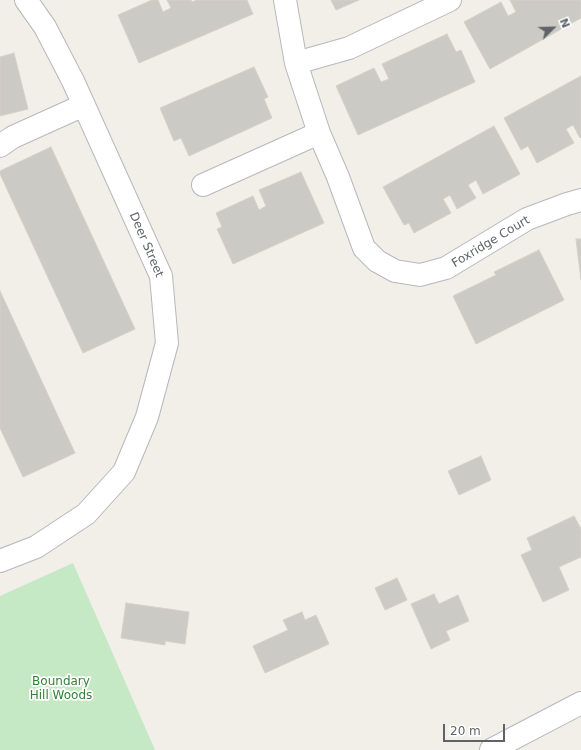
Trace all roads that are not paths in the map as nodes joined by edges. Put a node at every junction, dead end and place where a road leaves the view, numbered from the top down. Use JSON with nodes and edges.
{"nodes":[{"id":1,"x":26,"y":0,"type":"edge"},
{"id":2,"x":285,"y":0,"type":"edge"},
{"id":3,"x":450,"y":0,"type":"edge"},
{"id":4,"x":296,"y":63,"type":"junction"},
{"id":5,"x":84,"y":105,"type":"junction"},
{"id":6,"x":319,"y":133,"type":"junction"},
{"id":7,"x":0,"y":146,"type":"edge"},
{"id":8,"x":203,"y":185,"type":"dead end"},
{"id":9,"x":581,"y":200,"type":"edge"},
{"id":10,"x":0,"y":561,"type":"edge"},
{"id":11,"x":581,"y":703,"type":"edge"},
{"id":12,"x":491,"y":750,"type":"edge"}],
"edges":[{"from":1,"to":5,"type":"street","name":"Deer Street"},
{"from":2,"to":4,"type":"street","name":"Foxridge Court"},
{"from":3,"to":4,"type":"street"},
{"from":4,"to":6,"type":"street","name":"Foxridge Court"},
{"from":5,"to":7,"type":"street"},
{"from":5,"to":10,"type":"street","name":"Deer Street"},
{"from":6,"to":8,"type":"street"},
{"from":6,"to":9,"type":"street","name":"Foxridge Court"},
{"from":11,"to":12,"type":"street"}]}
